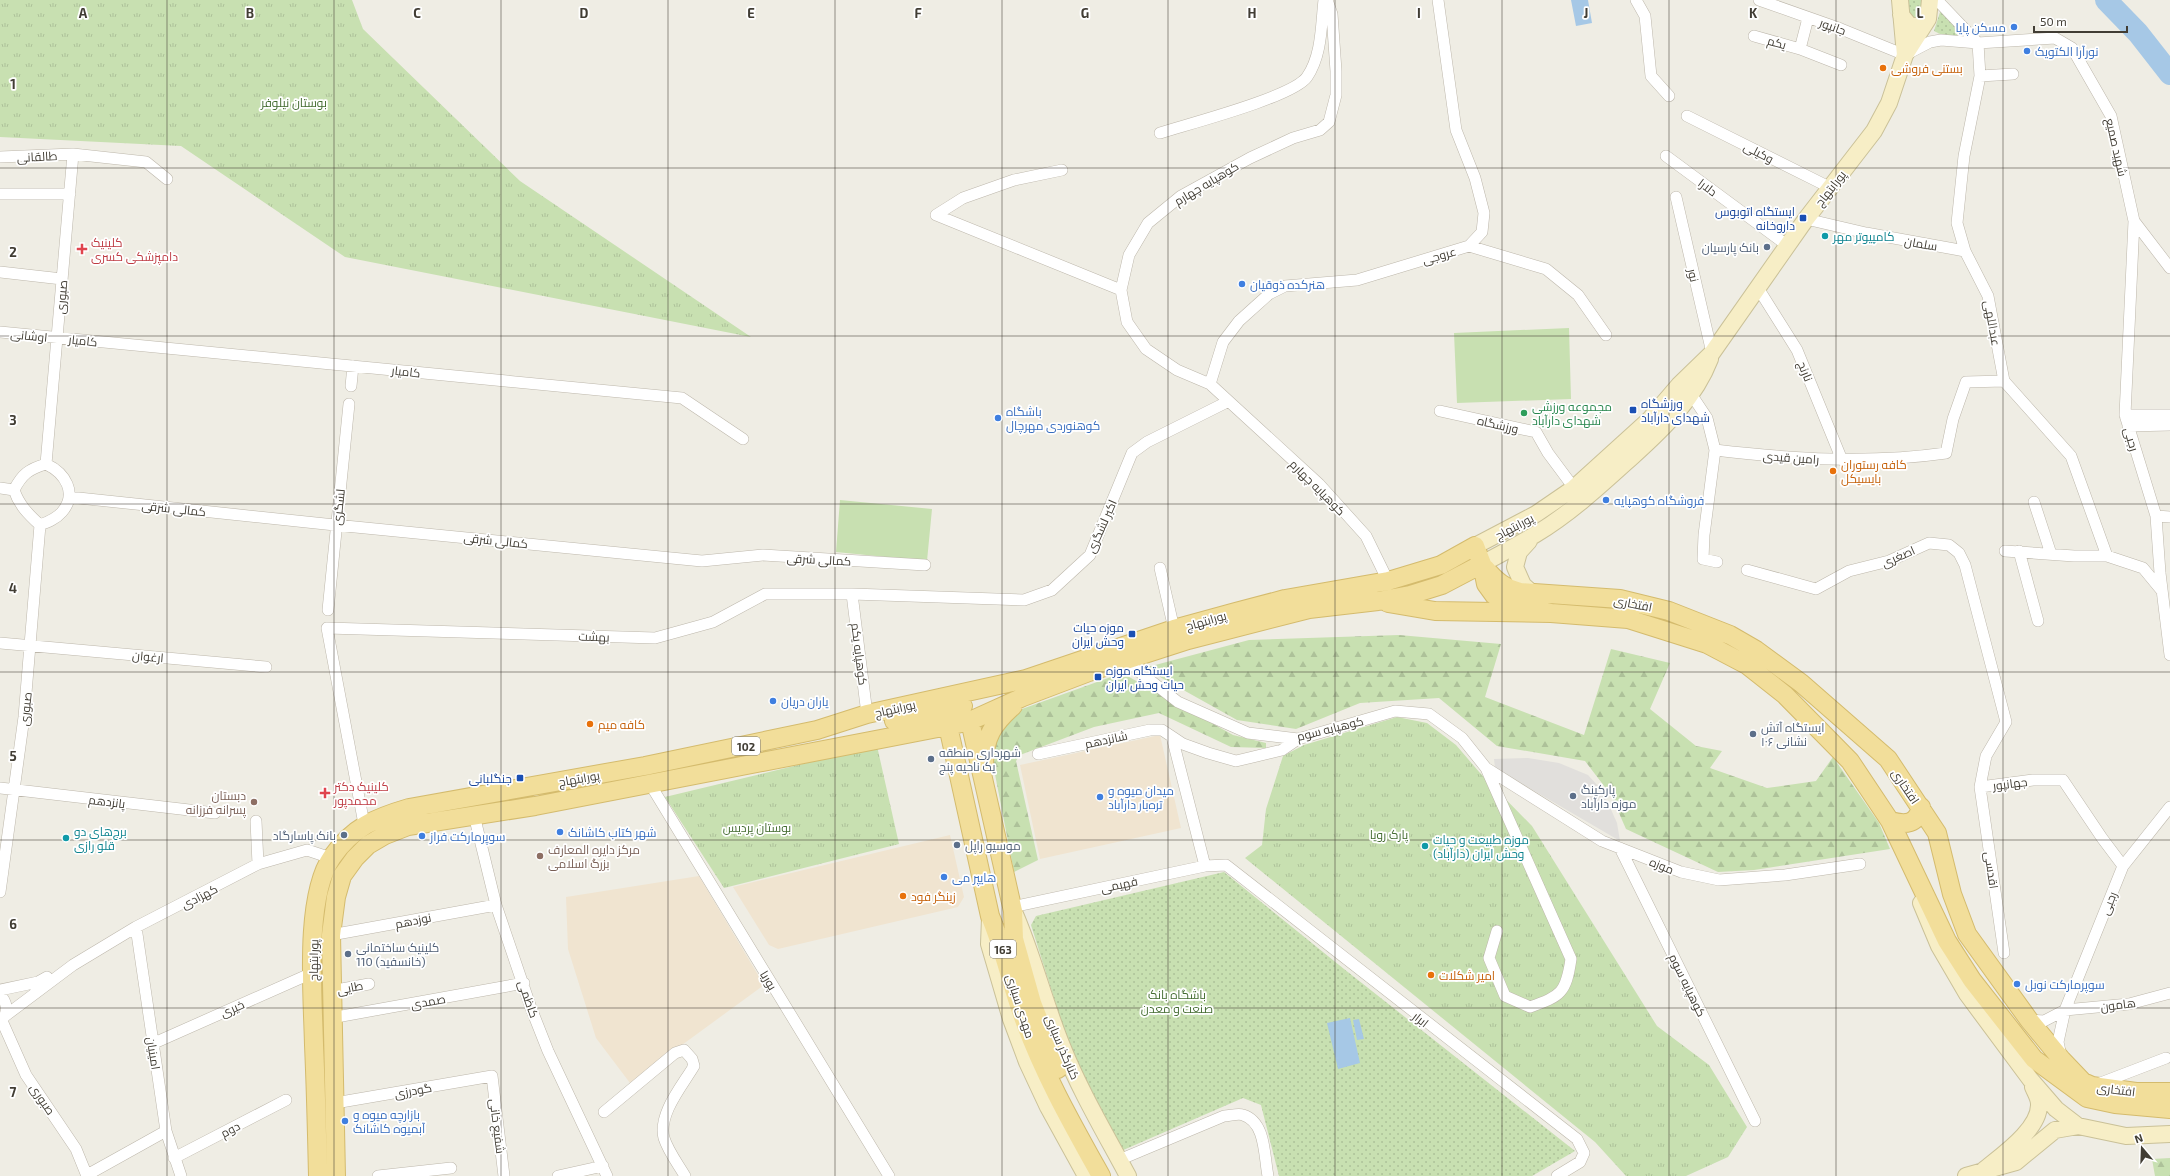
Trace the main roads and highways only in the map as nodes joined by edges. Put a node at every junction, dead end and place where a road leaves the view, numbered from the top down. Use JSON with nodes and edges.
{"nodes":[{"id":1,"x":1930,"y":0,"type":"edge"},
{"id":2,"x":1900,"y":8,"type":"edge"},
{"id":3,"x":1928,"y":19,"type":"junction"},
{"id":4,"x":1905,"y":55,"type":"junction"},
{"id":5,"x":1712,"y":353,"type":"junction"},
{"id":6,"x":1536,"y":534,"type":"junction"},
{"id":7,"x":1475,"y":546,"type":"junction"},
{"id":8,"x":1482,"y":564,"type":"junction"},
{"id":9,"x":1365,"y":586,"type":"junction"},
{"id":10,"x":1532,"y":593,"type":"junction"},
{"id":11,"x":1378,"y":602,"type":"junction"},
{"id":12,"x":1551,"y":613,"type":"junction"},
{"id":13,"x":1722,"y":642,"type":"junction"},
{"id":14,"x":1026,"y":679,"type":"junction"},
{"id":15,"x":1023,"y":697,"type":"junction"},
{"id":16,"x":954,"y":709,"type":"junction"},
{"id":17,"x":970,"y":721,"type":"junction"},
{"id":18,"x":948,"y":726,"type":"junction"},
{"id":19,"x":817,"y":730,"type":"junction"},
{"id":20,"x":645,"y":766,"type":"junction"},
{"id":21,"x":984,"y":781,"type":"junction"},
{"id":22,"x":650,"y":784,"type":"junction"},
{"id":23,"x":531,"y":786,"type":"junction"},
{"id":24,"x":535,"y":806,"type":"junction"},
{"id":25,"x":1921,"y":807,"type":"junction"},
{"id":26,"x":1890,"y":821,"type":"junction"},
{"id":27,"x":996,"y":836,"type":"junction"},
{"id":28,"x":974,"y":840,"type":"junction"},
{"id":29,"x":1907,"y":859,"type":"junction"},
{"id":30,"x":990,"y":916,"type":"junction"},
{"id":31,"x":2030,"y":1080,"type":"junction"},
{"id":32,"x":2170,"y":1092,"type":"edge"},
{"id":33,"x":2170,"y":1109,"type":"edge"},
{"id":34,"x":2078,"y":1126,"type":"junction"},
{"id":35,"x":2170,"y":1134,"type":"edge"},
{"id":36,"x":1117,"y":1168,"type":"edge"},
{"id":37,"x":1982,"y":1172,"type":"junction"},
{"id":38,"x":318,"y":1176,"type":"edge"},
{"id":39,"x":336,"y":1176,"type":"edge"},
{"id":40,"x":1086,"y":1176,"type":"edge"},
{"id":41,"x":1100,"y":1176,"type":"edge"},
{"id":42,"x":1128,"y":1176,"type":"edge"},
{"id":43,"x":1966,"y":1176,"type":"edge"}],
"edges":[{"from":1,"to":3,"type":"main road"},
{"from":2,"to":3,"type":"main road"},
{"from":2,"to":4,"type":"main road","number":"102"},
{"from":3,"to":4,"type":"main road","number":"102"},
{"from":4,"to":5,"type":"main road","name":"پورابتهاج","number":"102"},
{"from":5,"to":6,"type":"main road","name":"پورابتهاج","number":"102"},
{"from":5,"to":7,"type":"main road","name":"پورابتهاج","number":"102"},
{"from":6,"to":8,"type":"main road","name":"پورابتهاج","number":"102"},
{"from":6,"to":10,"type":"main road"},
{"from":7,"to":8,"type":"main road"},
{"from":7,"to":9,"type":"main road","name":"پورابتهاج","number":"102"},
{"from":8,"to":10,"type":"main road","name":"افتخاری"},
{"from":8,"to":11,"type":"main road","name":"پورابتهاج","number":"102"},
{"from":8,"to":12,"type":"main road"},
{"from":9,"to":11,"type":"main road"},
{"from":9,"to":14,"type":"main road","name":"پورابتهاج","number":"102"},
{"from":10,"to":13,"type":"main road","name":"افتخاری"},
{"from":11,"to":12,"type":"main road"},
{"from":11,"to":15,"type":"main road","name":"پورابتهاج","number":"102"},
{"from":12,"to":13,"type":"main road","name":"افتخاری"},
{"from":13,"to":25,"type":"main road","name":"افتخاری"},
{"from":13,"to":26,"type":"main road","name":"افتخاری"},
{"from":14,"to":16,"type":"main road"},
{"from":14,"to":19,"type":"main road","name":"پورابتهاج","number":"102"},
{"from":15,"to":17,"type":"main road","name":"پورابتهاج","number":"102"},
{"from":15,"to":21,"type":"main road"},
{"from":16,"to":18,"type":"main road"},
{"from":16,"to":19,"type":"main road"},
{"from":17,"to":18,"type":"main road","name":"پورابتهاج","number":"102"},
{"from":17,"to":21,"type":"main road","number":"163"},
{"from":18,"to":22,"type":"main road","name":"پورابتهاج","number":"102"},
{"from":18,"to":28,"type":"main road","name":"مهدی سباری","number":"163"},
{"from":19,"to":20,"type":"main road","name":"پورابتهاج","number":"102"},
{"from":20,"to":22,"type":"main road"},
{"from":20,"to":23,"type":"main road","name":"پورابتهاج","number":"102"},
{"from":21,"to":27,"type":"main road","number":"163"},
{"from":22,"to":24,"type":"main road","name":"پورابتهاج","number":"102"},
{"from":23,"to":24,"type":"main road"},
{"from":23,"to":38,"type":"main road","name":"پورابتهاج","number":"102"},
{"from":24,"to":39,"type":"main road","name":"پورابتهاج","number":"102"},
{"from":25,"to":26,"type":"main road"},
{"from":25,"to":32,"type":"main road","name":"افتخاری"},
{"from":26,"to":29,"type":"main road","name":"افتخاری"},
{"from":27,"to":28,"type":"main road"},
{"from":27,"to":36,"type":"main road","number":"163"},
{"from":28,"to":30,"type":"main road","name":"مهدی سباری","number":"163"},
{"from":29,"to":31,"type":"main road"},
{"from":29,"to":33,"type":"main road","name":"افتخاری"},
{"from":30,"to":40,"type":"main road"},
{"from":30,"to":41,"type":"main road","name":"مهدی سباری","number":"163"},
{"from":31,"to":34,"type":"main road"},
{"from":31,"to":37,"type":"main road"},
{"from":34,"to":35,"type":"main road"},
{"from":34,"to":37,"type":"main road"},
{"from":36,"to":42,"type":"main road"},
{"from":37,"to":43,"type":"main road"}]}
